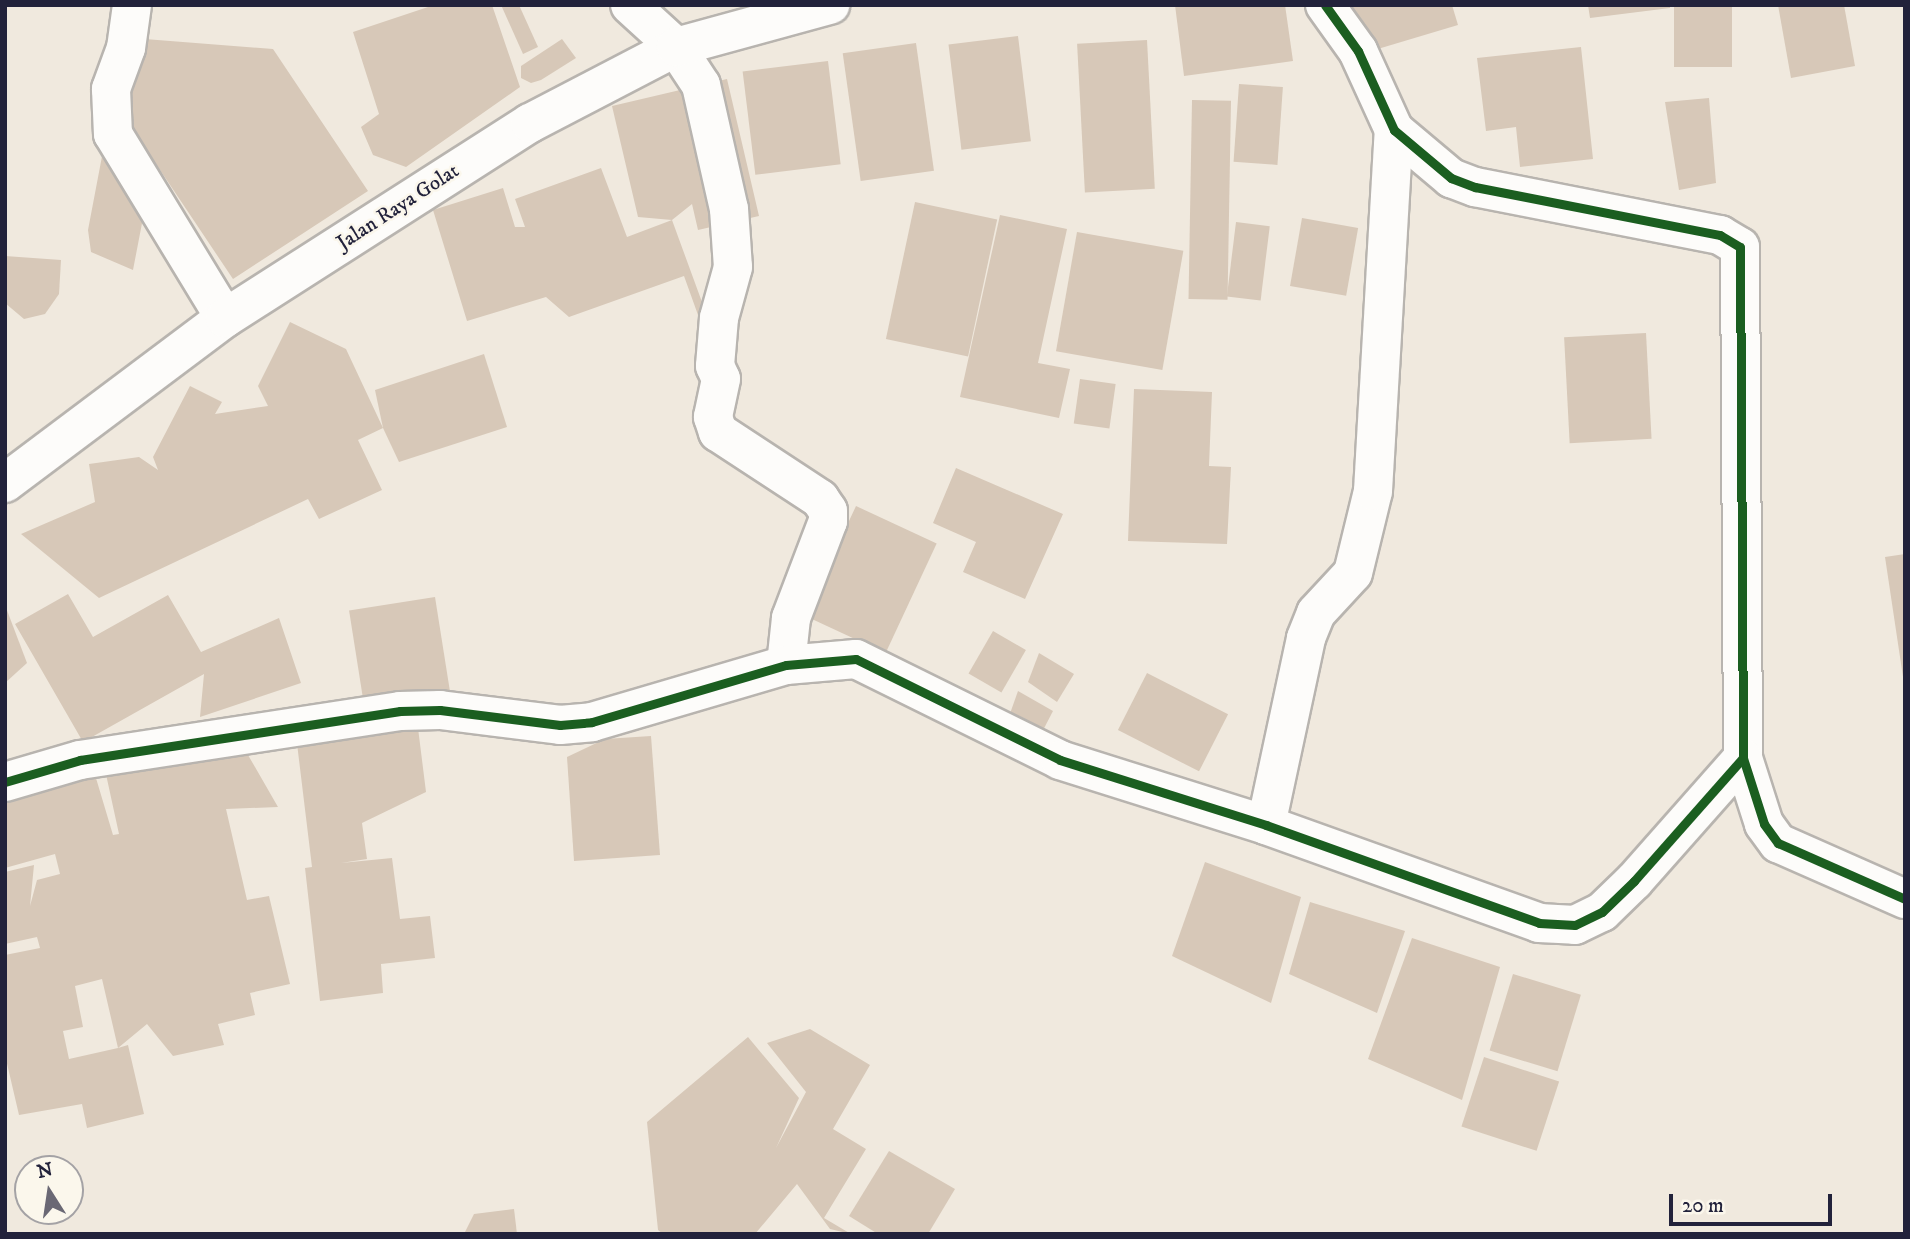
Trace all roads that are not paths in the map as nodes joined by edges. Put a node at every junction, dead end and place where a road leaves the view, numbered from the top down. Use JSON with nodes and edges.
{"nodes":[{"id":1,"x":132,"y":5,"type":"edge"},
{"id":2,"x":630,"y":5,"type":"edge"},
{"id":3,"x":830,"y":5,"type":"edge"},
{"id":4,"x":1325,"y":5,"type":"edge"},
{"id":5,"x":676,"y":47,"type":"junction"},
{"id":6,"x":1394,"y":130,"type":"junction"},
{"id":7,"x":225,"y":318,"type":"junction"},
{"id":8,"x":5,"y":483,"type":"edge"},
{"id":9,"x":786,"y":665,"type":"junction"},
{"id":10,"x":1742,"y":758,"type":"junction"},
{"id":11,"x":5,"y":782,"type":"edge"},
{"id":12,"x":1266,"y":825,"type":"junction"},
{"id":13,"x":1905,"y":899,"type":"edge"}],
"edges":[{"from":1,"to":7,"type":"street"},
{"from":2,"to":5,"type":"street"},
{"from":3,"to":5,"type":"street","name":"Jalan Raya Golat"},
{"from":4,"to":6,"type":"street"},
{"from":5,"to":7,"type":"street","name":"Jalan Raya Golat"},
{"from":5,"to":9,"type":"street"},
{"from":6,"to":10,"type":"street"},
{"from":6,"to":12,"type":"street"},
{"from":7,"to":8,"type":"street","name":"Jalan Raya Golat"},
{"from":9,"to":11,"type":"street"},
{"from":9,"to":12,"type":"street"},
{"from":10,"to":12,"type":"street"},
{"from":10,"to":13,"type":"street"}]}
